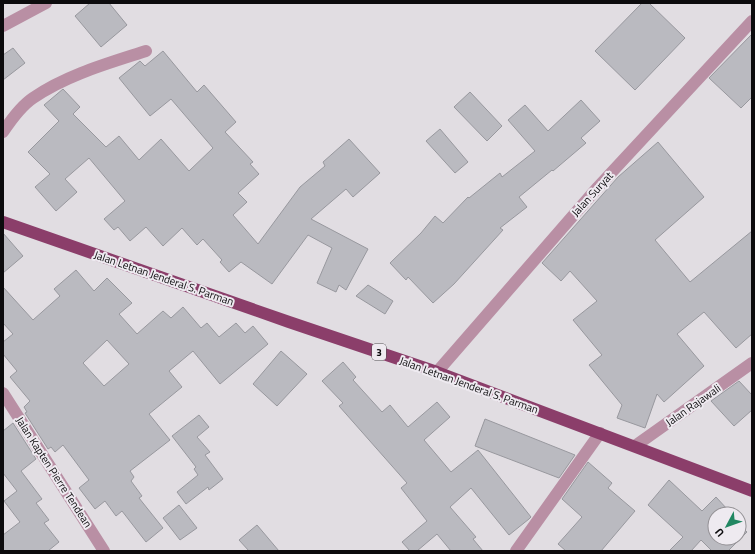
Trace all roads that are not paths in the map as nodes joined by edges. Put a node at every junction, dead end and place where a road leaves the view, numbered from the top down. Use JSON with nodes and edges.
{"nodes":[{"id":1,"x":46,"y":3,"type":"edge"},
{"id":2,"x":752,"y":21,"type":"edge"},
{"id":3,"x":3,"y":26,"type":"edge"},
{"id":4,"x":146,"y":51,"type":"dead end"},
{"id":5,"x":3,"y":132,"type":"edge"},
{"id":6,"x":3,"y":222,"type":"edge"},
{"id":7,"x":752,"y":363,"type":"edge"},
{"id":8,"x":437,"y":372,"type":"junction"},
{"id":9,"x":3,"y":393,"type":"edge"},
{"id":10,"x":600,"y":433,"type":"junction"},
{"id":11,"x":634,"y":446,"type":"junction"},
{"id":12,"x":752,"y":491,"type":"edge"},
{"id":13,"x":104,"y":551,"type":"edge"},
{"id":14,"x":516,"y":551,"type":"edge"}],
"edges":[{"from":1,"to":3,"type":"street"},
{"from":2,"to":8,"type":"street","name":"Jalan Suryat"},
{"from":4,"to":5,"type":"street"},
{"from":6,"to":8,"type":"highway","name":"Jalan Letnan Jenderal S. Parman","number":"3"},
{"from":7,"to":11,"type":"street","name":"Jalan Rajawali"},
{"from":8,"to":10,"type":"highway","name":"Jalan Letnan Jenderal S. Parman","number":"3"},
{"from":9,"to":13,"type":"street","name":"Jalan Kapten Pierre Tendean"},
{"from":10,"to":11,"type":"highway","name":"Jalan Letnan Jenderal S. Parman","number":"3"},
{"from":10,"to":14,"type":"street"},
{"from":11,"to":12,"type":"highway","name":"Jalan Letnan Jenderal S. Parman","number":"3"}]}
